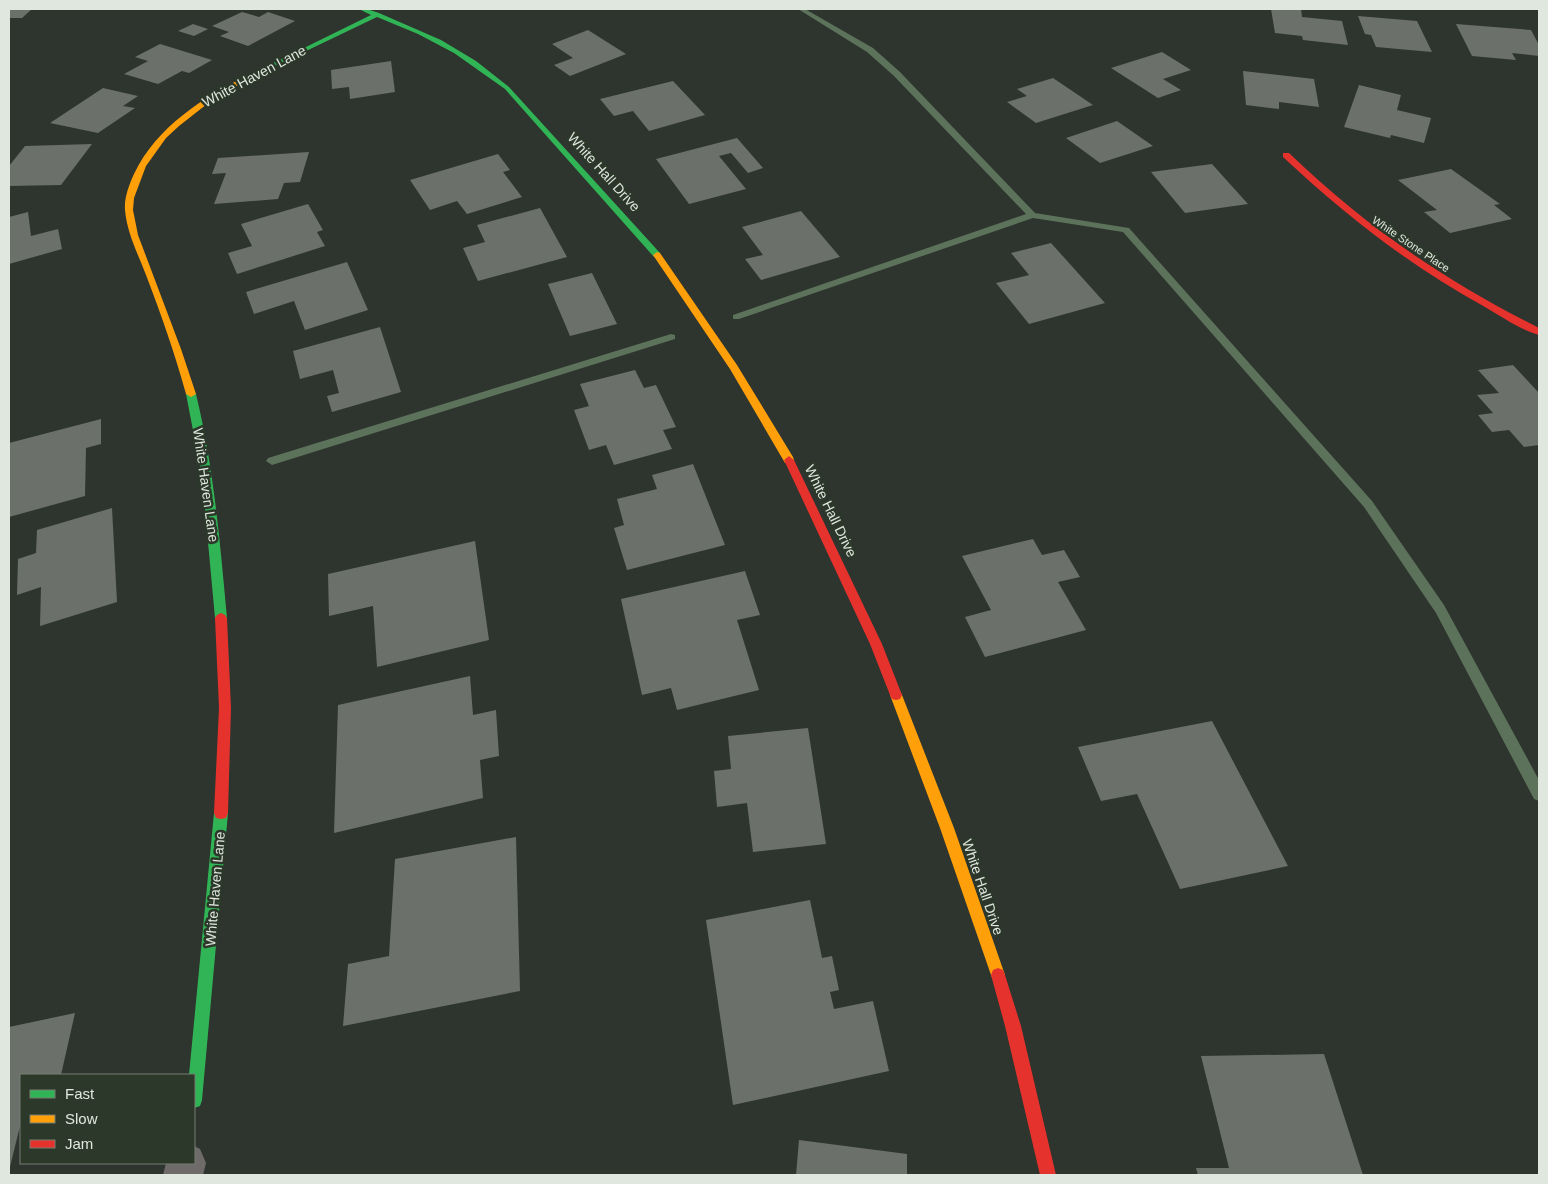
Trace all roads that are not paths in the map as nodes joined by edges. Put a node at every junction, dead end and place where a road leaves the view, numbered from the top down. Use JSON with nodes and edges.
{"nodes":[{"id":1,"x":362,"y":9,"type":"edge"},
{"id":2,"x":377,"y":14,"type":"junction"},
{"id":3,"x":1286,"y":155,"type":"dead end"},
{"id":4,"x":1539,"y":332,"type":"edge"},
{"id":5,"x":195,"y":1090,"type":"edge"},
{"id":6,"x":1048,"y":1175,"type":"edge"}],
"edges":[{"from":1,"to":2,"type":"street","name":"White Hall Drive"},
{"from":2,"to":5,"type":"street","name":"White Haven Lane"},
{"from":2,"to":6,"type":"street","name":"White Hall Drive"},
{"from":3,"to":4,"type":"street","name":"White Stone Place"}]}
